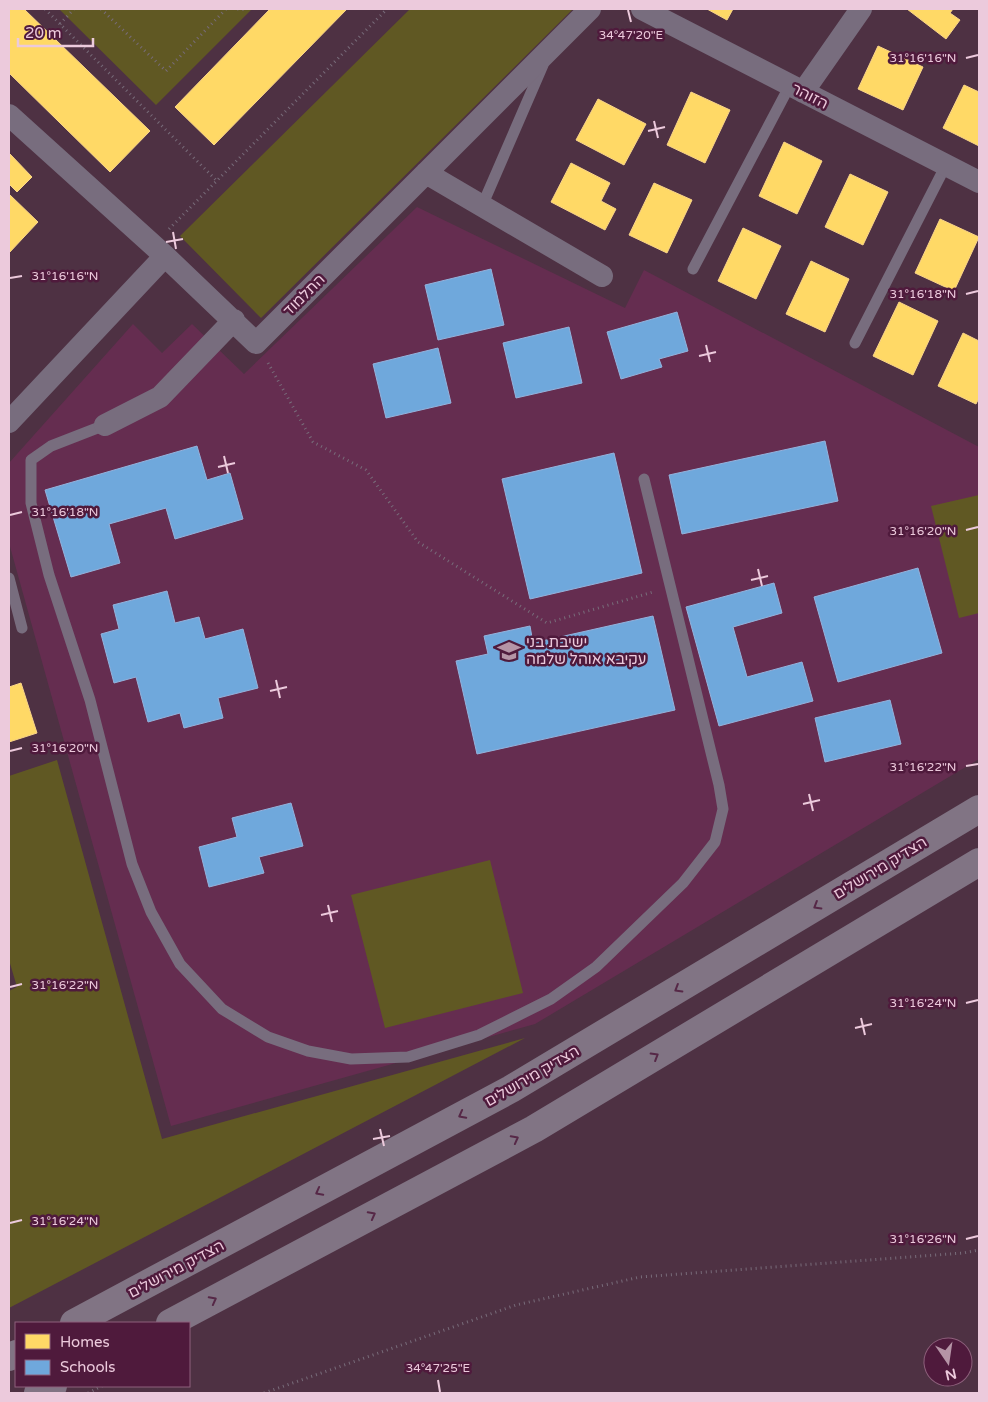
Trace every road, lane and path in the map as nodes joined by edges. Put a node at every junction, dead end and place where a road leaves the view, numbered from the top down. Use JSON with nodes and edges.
{"nodes":[{"id":1,"x":45,"y":9,"type":"edge"},
{"id":2,"x":74,"y":9,"type":"edge"},
{"id":3,"x":101,"y":9,"type":"edge"},
{"id":4,"x":226,"y":9,"type":"edge"},
{"id":5,"x":238,"y":9,"type":"edge"},
{"id":6,"x":243,"y":9,"type":"edge"},
{"id":7,"x":387,"y":9,"type":"edge"},
{"id":8,"x":590,"y":9,"type":"edge"},
{"id":9,"x":642,"y":9,"type":"edge"},
{"id":10,"x":861,"y":9,"type":"edge"},
{"id":11,"x":60,"y":24,"type":"junction"},
{"id":12,"x":550,"y":49,"type":"junction"},
{"id":13,"x":796,"y":88,"type":"junction"},
{"id":14,"x":9,"y":115,"type":"edge"},
{"id":15,"x":946,"y":165,"type":"junction"},
{"id":16,"x":426,"y":174,"type":"junction"},
{"id":17,"x":216,"y":181,"type":"junction"},
{"id":18,"x":979,"y":182,"type":"edge"},
{"id":19,"x":482,"y":206,"type":"junction"},
{"id":20,"x":159,"y":250,"type":"junction"},
{"id":21,"x":693,"y":269,"type":"dead end"},
{"id":22,"x":602,"y":276,"type":"dead end"},
{"id":23,"x":234,"y":320,"type":"junction"},
{"id":24,"x":256,"y":343,"type":"junction"},
{"id":25,"x":855,"y":343,"type":"dead end"},
{"id":26,"x":9,"y":422,"type":"edge"},
{"id":27,"x":105,"y":425,"type":"joint"},
{"id":28,"x":644,"y":478,"type":"dead end"},
{"id":29,"x":9,"y":578,"type":"edge"},
{"id":30,"x":671,"y":587,"type":"junction"},
{"id":31,"x":22,"y":628,"type":"dead end"},
{"id":32,"x":979,"y":809,"type":"edge"},
{"id":33,"x":979,"y":862,"type":"edge"},
{"id":34,"x":979,"y":1250,"type":"edge"},
{"id":35,"x":76,"y":1322,"type":"edge"},
{"id":36,"x":172,"y":1322,"type":"edge"},
{"id":37,"x":51,"y":1387,"type":"edge"},
{"id":38,"x":100,"y":1387,"type":"edge"},
{"id":39,"x":38,"y":1393,"type":"edge"},
{"id":40,"x":88,"y":1393,"type":"edge"},
{"id":41,"x":264,"y":1393,"type":"edge"}],
"edges":[{"from":1,"to":11,"type":"path"},
{"from":2,"to":11,"type":"path"},
{"from":3,"to":4,"type":"path"},
{"from":5,"to":6,"type":"path"},
{"from":7,"to":17,"type":"path"},
{"from":8,"to":12,"type":"street","name":"התלמוד"},
{"from":9,"to":13,"type":"street","name":"הזוהר"},
{"from":10,"to":13,"type":"street"},
{"from":11,"to":17,"type":"path"},
{"from":12,"to":16,"type":"street","name":"התלמוד"},
{"from":12,"to":19,"type":"lane"},
{"from":13,"to":15,"type":"street","name":"הזוהר"},
{"from":13,"to":21,"type":"lane"},
{"from":14,"to":20,"type":"street"},
{"from":15,"to":18,"type":"street","name":"הזוהר"},
{"from":15,"to":25,"type":"lane"},
{"from":16,"to":19,"type":"street"},
{"from":16,"to":24,"type":"street","name":"התלמוד"},
{"from":17,"to":20,"type":"path"},
{"from":19,"to":22,"type":"street"},
{"from":20,"to":23,"type":"street"},
{"from":20,"to":26,"type":"street"},
{"from":23,"to":24,"type":"street"},
{"from":23,"to":27,"type":"street"},
{"from":24,"to":30,"type":"path"},
{"from":27,"to":30,"type":"lane"},
{"from":28,"to":30,"type":"lane"},
{"from":29,"to":31,"type":"lane"},
{"from":32,"to":35,"type":"main road","name":"הצדיק מירושלים","one_way":true},
{"from":36,"to":33,"type":"main road","one_way":true},
{"from":34,"to":41,"type":"path"},
{"from":37,"to":39,"type":"main road"},
{"from":38,"to":40,"type":"path"}]}
